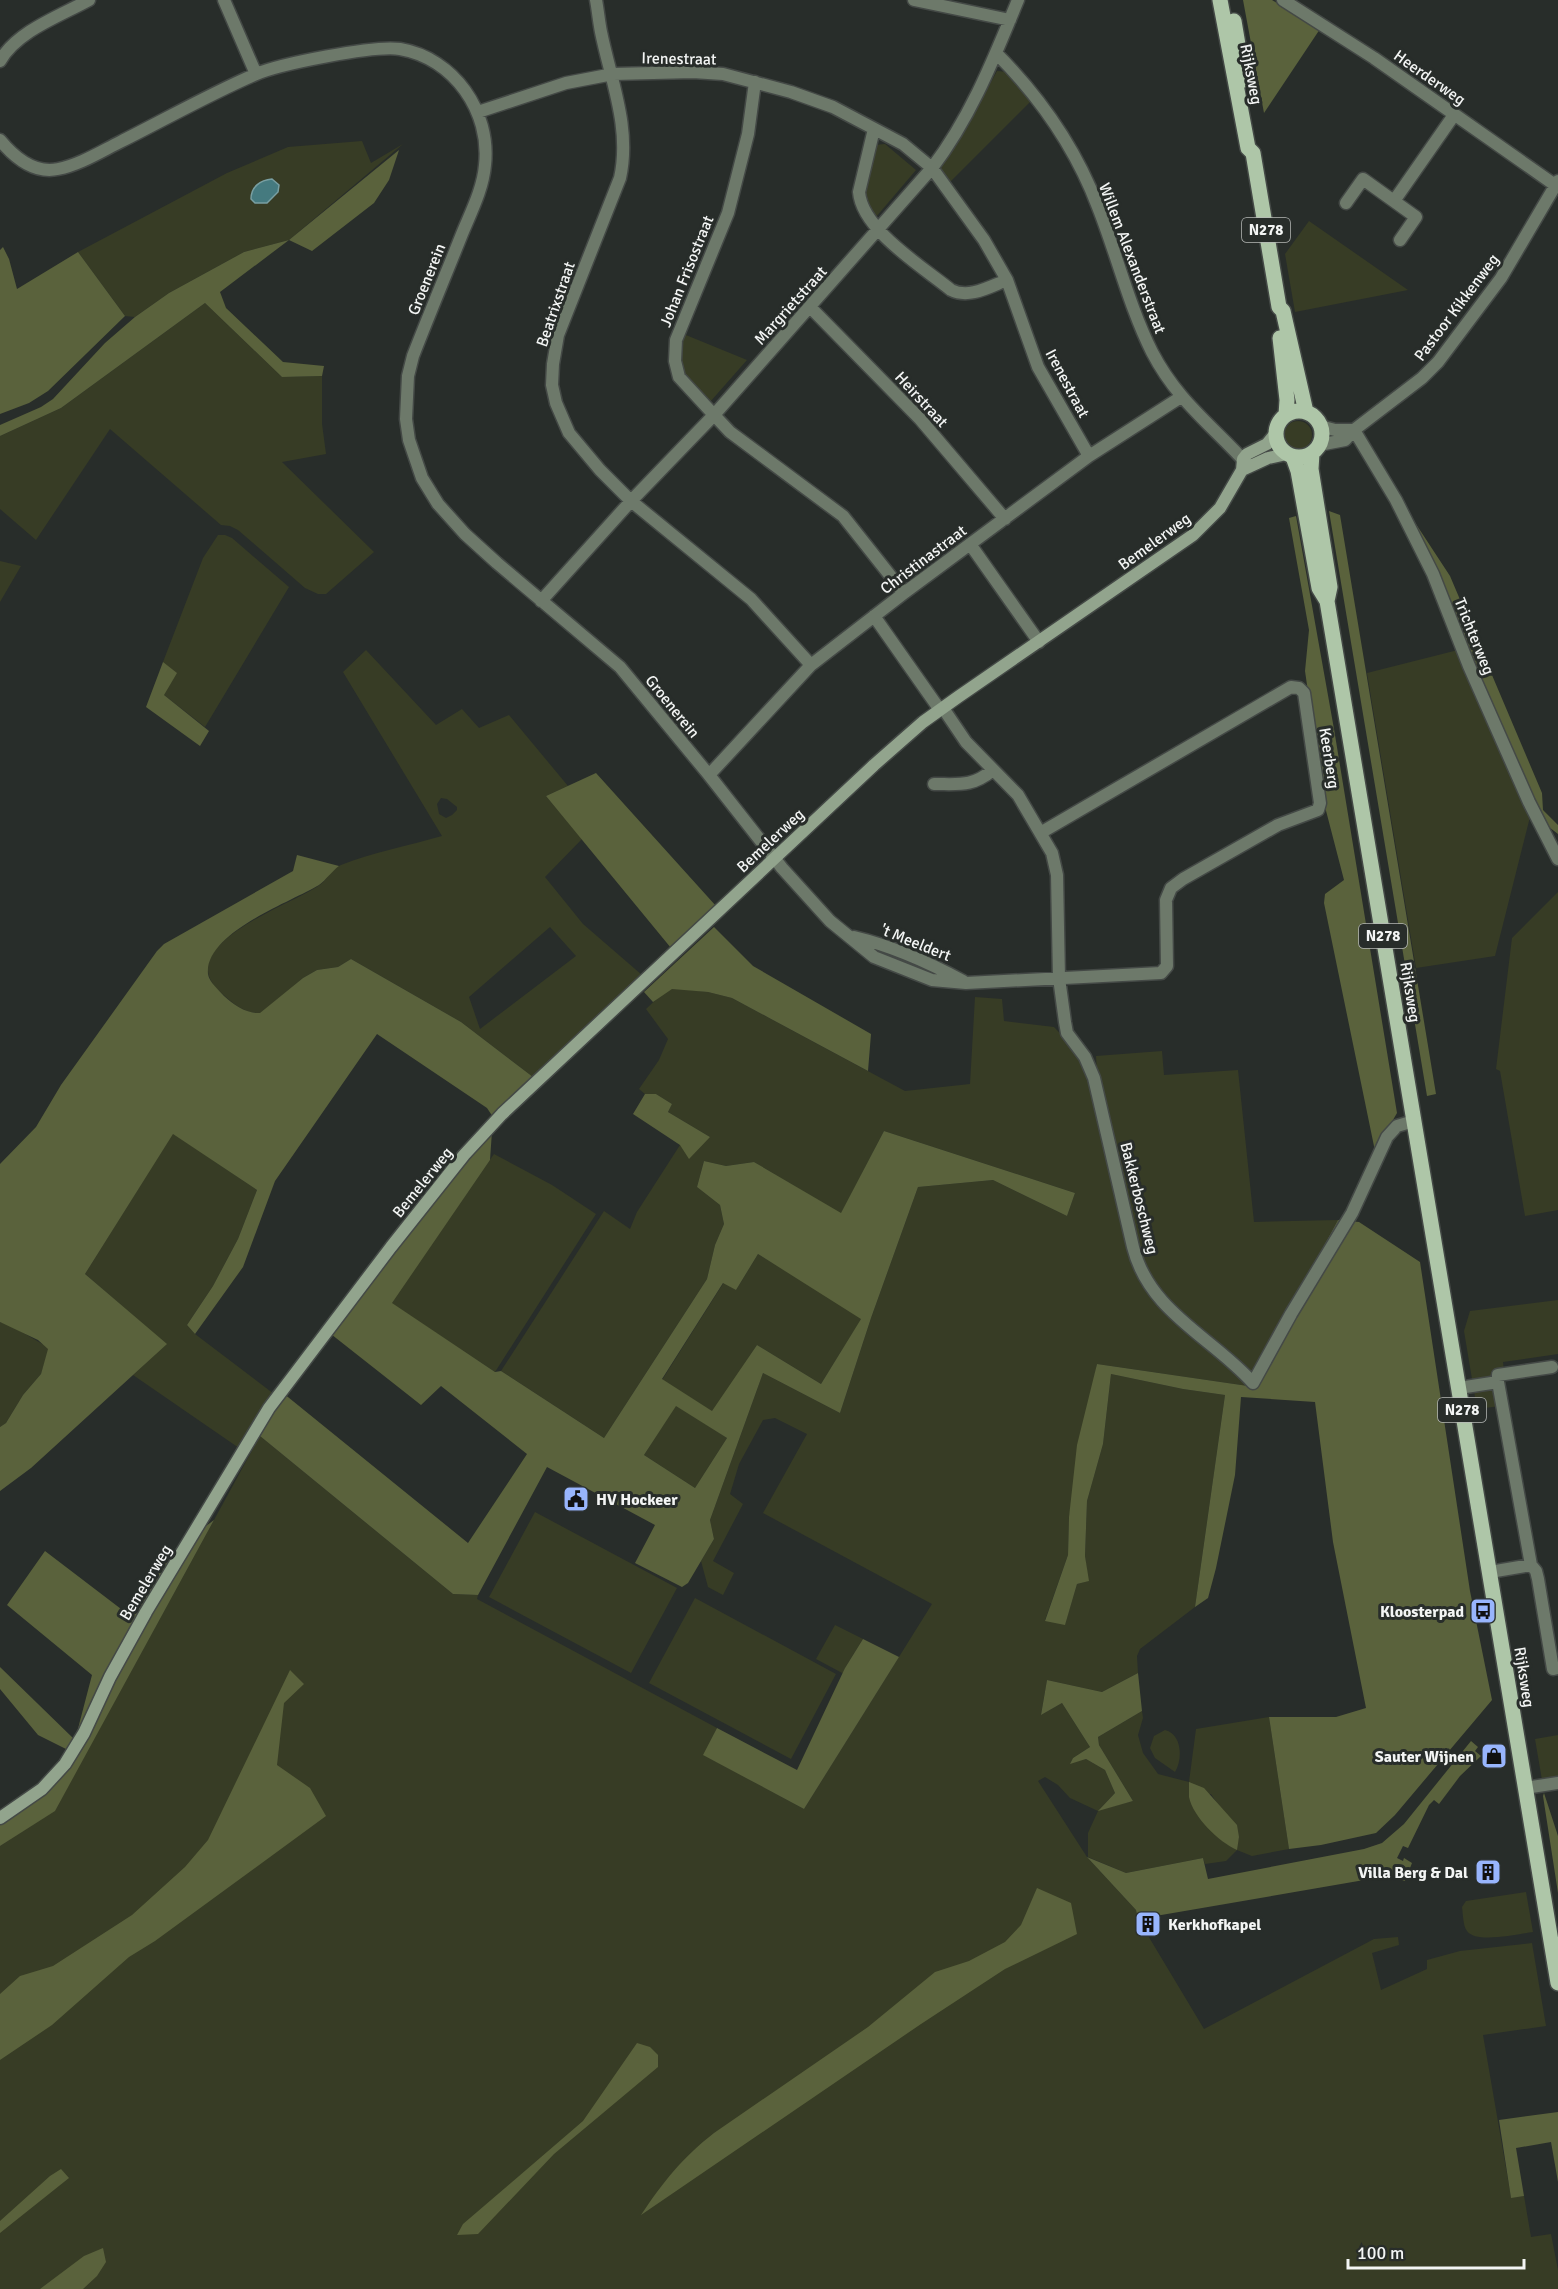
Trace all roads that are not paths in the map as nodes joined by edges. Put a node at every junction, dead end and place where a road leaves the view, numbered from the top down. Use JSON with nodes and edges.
{"nodes":[{"id":1,"x":89,"y":0,"type":"edge"},
{"id":2,"x":224,"y":0,"type":"edge"},
{"id":3,"x":596,"y":0,"type":"edge"},
{"id":4,"x":914,"y":0,"type":"edge"},
{"id":5,"x":1018,"y":0,"type":"edge"},
{"id":6,"x":1220,"y":0,"type":"edge"},
{"id":7,"x":1231,"y":0,"type":"edge"},
{"id":8,"x":1283,"y":0,"type":"edge"},
{"id":9,"x":1010,"y":20,"type":"junction"},
{"id":10,"x":996,"y":53,"type":"junction"},
{"id":11,"x":0,"y":61,"type":"edge"},
{"id":12,"x":256,"y":74,"type":"junction"},
{"id":13,"x":613,"y":74,"type":"junction"},
{"id":14,"x":755,"y":82,"type":"junction"},
{"id":15,"x":478,"y":112,"type":"junction"},
{"id":16,"x":1454,"y":115,"type":"junction"},
{"id":17,"x":874,"y":129,"type":"junction"},
{"id":18,"x":0,"y":140,"type":"edge"},
{"id":19,"x":1253,"y":153,"type":"junction"},
{"id":20,"x":932,"y":168,"type":"junction"},
{"id":21,"x":1557,"y":183,"type":"edge"},
{"id":22,"x":1394,"y":201,"type":"junction"},
{"id":23,"x":1346,"y":203,"type":"dead end"},
{"id":24,"x":878,"y":231,"type":"junction"},
{"id":25,"x":1400,"y":240,"type":"dead end"},
{"id":26,"x":1007,"y":280,"type":"junction"},
{"id":27,"x":810,"y":307,"type":"junction"},
{"id":28,"x":1279,"y":307,"type":"junction"},
{"id":29,"x":1181,"y":398,"type":"junction"},
{"id":30,"x":1305,"y":412,"type":"junction"},
{"id":31,"x":714,"y":415,"type":"junction"},
{"id":32,"x":1286,"y":415,"type":"junction"},
{"id":33,"x":1320,"y":426,"type":"junction"},
{"id":34,"x":1354,"y":430,"type":"junction"},
{"id":35,"x":1275,"y":434,"type":"junction"},
{"id":36,"x":1316,"y":449,"type":"junction"},
{"id":37,"x":1089,"y":456,"type":"junction"},
{"id":38,"x":1290,"y":456,"type":"junction"},
{"id":39,"x":1245,"y":465,"type":"junction"},
{"id":40,"x":631,"y":501,"type":"junction"},
{"id":41,"x":1005,"y":519,"type":"junction"},
{"id":42,"x":970,"y":544,"type":"junction"},
{"id":43,"x":904,"y":593,"type":"junction"},
{"id":44,"x":541,"y":601,"type":"junction"},
{"id":45,"x":1327,"y":601,"type":"junction"},
{"id":46,"x":874,"y":616,"type":"junction"},
{"id":47,"x":1039,"y":642,"type":"junction"},
{"id":48,"x":811,"y":664,"type":"junction"},
{"id":49,"x":941,"y":709,"type":"junction"},
{"id":50,"x":993,"y":770,"type":"junction"},
{"id":51,"x":709,"y":775,"type":"junction"},
{"id":52,"x":934,"y":784,"type":"dead end"},
{"id":53,"x":1042,"y":832,"type":"junction"},
{"id":54,"x":774,"y":859,"type":"junction"},
{"id":55,"x":1558,"y":859,"type":"edge"},
{"id":56,"x":1059,"y":978,"type":"junction"},
{"id":57,"x":1414,"y":1121,"type":"junction"},
{"id":58,"x":1552,"y":1366,"type":"dead end"},
{"id":59,"x":1498,"y":1382,"type":"junction"},
{"id":60,"x":1459,"y":1388,"type":"junction"},
{"id":61,"x":1531,"y":1565,"type":"junction"},
{"id":62,"x":1490,"y":1572,"type":"junction"},
{"id":63,"x":1556,"y":1669,"type":"edge"},
{"id":64,"x":1558,"y":1783,"type":"edge"},
{"id":65,"x":1526,"y":1788,"type":"junction"},
{"id":66,"x":0,"y":1818,"type":"edge"},
{"id":67,"x":1558,"y":1983,"type":"edge"}],
"edges":[{"from":1,"to":11,"type":"street"},
{"from":2,"to":12,"type":"street"},
{"from":3,"to":13,"type":"street","name":"Beatrixstraat"},
{"from":4,"to":9,"type":"street"},
{"from":5,"to":9,"type":"street","name":"Margrietstraat"},
{"from":6,"to":19,"type":"main road","name":"Rijksweg","number":"N278"},
{"from":7,"to":19,"type":"main road","name":"Rijksweg","number":"N278"},
{"from":8,"to":16,"type":"street","name":"Heerderweg"},
{"from":9,"to":10,"type":"street","name":"Margrietstraat"},
{"from":10,"to":20,"type":"street","name":"Margrietstraat"},
{"from":10,"to":29,"type":"street","name":"Willem Alexanderstraat"},
{"from":12,"to":15,"type":"street","name":"Groenerein"},
{"from":12,"to":18,"type":"street","name":"Groenerein"},
{"from":13,"to":14,"type":"street","name":"Irenestraat"},
{"from":13,"to":15,"type":"street","name":"Irenestraat"},
{"from":13,"to":40,"type":"street","name":"Beatrixstraat"},
{"from":14,"to":17,"type":"street","name":"Irenestraat"},
{"from":14,"to":31,"type":"street","name":"Johan Frisostraat"},
{"from":15,"to":44,"type":"street","name":"Groenerein"},
{"from":16,"to":21,"type":"street","name":"Heerderweg"},
{"from":16,"to":22,"type":"street"},
{"from":17,"to":20,"type":"street","name":"Irenestraat"},
{"from":17,"to":24,"type":"street"},
{"from":19,"to":28,"type":"main road","name":"Rijksweg","number":"N278"},
{"from":20,"to":24,"type":"street","name":"Margrietstraat"},
{"from":20,"to":26,"type":"street","name":"Irenestraat"},
{"from":21,"to":34,"type":"street","name":"Pastoor Kikkenweg"},
{"from":22,"to":23,"type":"street"},
{"from":22,"to":25,"type":"street"},
{"from":24,"to":26,"type":"street"},
{"from":24,"to":27,"type":"street","name":"Margrietstraat"},
{"from":26,"to":37,"type":"street","name":"Irenestraat"},
{"from":27,"to":31,"type":"street","name":"Margrietstraat"},
{"from":27,"to":41,"type":"street","name":"Heirstraat"},
{"from":28,"to":30,"type":"main road","name":"Rijksweg","number":"N278"},
{"from":28,"to":32,"type":"main road","name":"Rijksweg","number":"N278"},
{"from":29,"to":37,"type":"street","name":"Christinastraat"},
{"from":29,"to":39,"type":"street","name":"Willem Alexanderstraat"},
{"from":30,"to":32,"type":"main road"},
{"from":30,"to":33,"type":"main road"},
{"from":31,"to":40,"type":"street","name":"Margrietstraat"},
{"from":31,"to":43,"type":"street","name":"Johan Frisostraat"},
{"from":32,"to":35,"type":"main road"},
{"from":33,"to":34,"type":"street"},
{"from":33,"to":36,"type":"main road","number":"N278"},
{"from":34,"to":36,"type":"street","name":"Pastoor Kikkenweg"},
{"from":34,"to":55,"type":"street","name":"Trichterweg"},
{"from":35,"to":38,"type":"main road","number":"N278"},
{"from":35,"to":39,"type":"street","name":"Bemelerweg"},
{"from":36,"to":38,"type":"main road"},
{"from":36,"to":45,"type":"main road","name":"Rijksweg","number":"N278"},
{"from":37,"to":41,"type":"street","name":"Christinastraat"},
{"from":38,"to":39,"type":"street"},
{"from":38,"to":45,"type":"main road","name":"Rijksweg","number":"N278"},
{"from":39,"to":47,"type":"street","name":"Bemelerweg"},
{"from":40,"to":44,"type":"street","name":"Margrietstraat"},
{"from":40,"to":48,"type":"street","name":"Beatrixstraat"},
{"from":41,"to":42,"type":"street","name":"Christinastraat"},
{"from":42,"to":43,"type":"street","name":"Christinastraat"},
{"from":42,"to":47,"type":"street"},
{"from":43,"to":46,"type":"street","name":"Christinastraat"},
{"from":44,"to":51,"type":"street","name":"Groenerein"},
{"from":45,"to":57,"type":"main road","name":"Rijksweg","number":"N278"},
{"from":46,"to":48,"type":"street","name":"Christinastraat"},
{"from":46,"to":49,"type":"street"},
{"from":47,"to":49,"type":"street","name":"Bemelerweg"},
{"from":48,"to":51,"type":"street","name":"Christinastraat"},
{"from":49,"to":50,"type":"street","name":"Bakkerboschweg"},
{"from":49,"to":54,"type":"street","name":"Bemelerweg"},
{"from":50,"to":52,"type":"street"},
{"from":50,"to":53,"type":"street","name":"Bakkerboschweg"},
{"from":51,"to":54,"type":"street","name":"Groenerein"},
{"from":53,"to":56,"type":"street","name":"Bakkerboschweg"},
{"from":53,"to":56,"type":"street","name":"Keerberg"},
{"from":54,"to":56,"type":"street","name":"'t Meeldert"},
{"from":54,"to":66,"type":"street","name":"Bemelerweg"},
{"from":56,"to":57,"type":"street","name":"Bakkerboschweg"},
{"from":57,"to":60,"type":"main road","name":"Rijksweg","number":"N278"},
{"from":58,"to":59,"type":"street"},
{"from":59,"to":60,"type":"street"},
{"from":59,"to":61,"type":"street","name":"Rijksweg"},
{"from":60,"to":62,"type":"main road","name":"Rijksweg","number":"N278"},
{"from":61,"to":62,"type":"street"},
{"from":61,"to":63,"type":"street","name":"Rijksweg"},
{"from":62,"to":65,"type":"main road","name":"Rijksweg","number":"N278"},
{"from":64,"to":65,"type":"street"},
{"from":65,"to":67,"type":"main road","name":"Rijksweg","number":"N278"}]}
